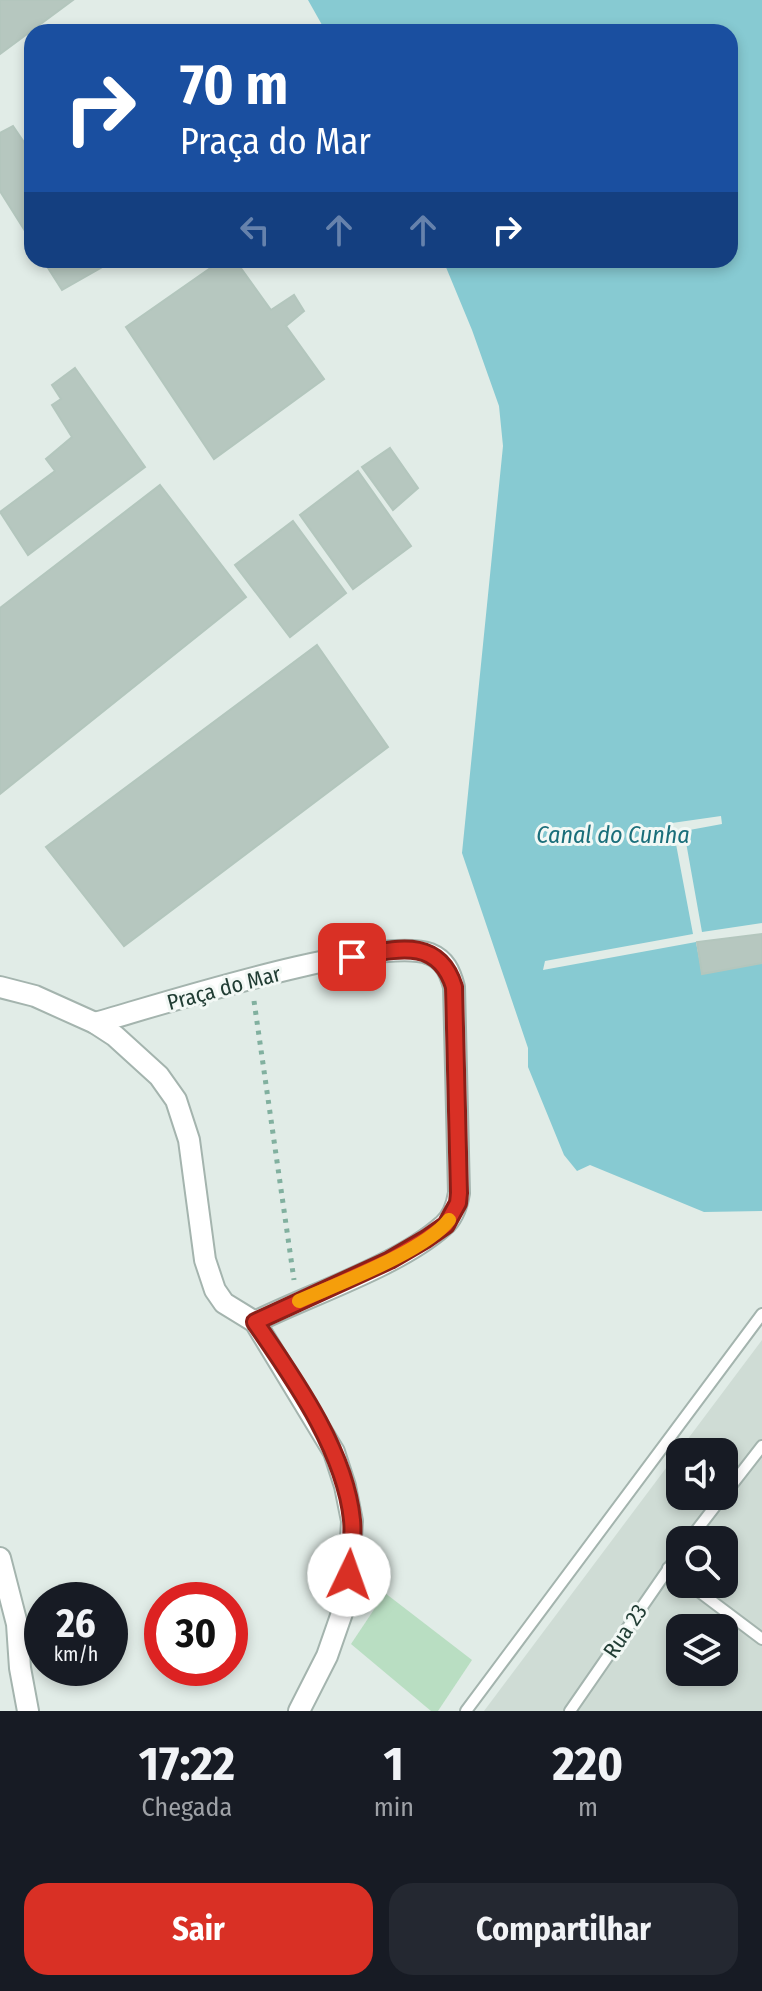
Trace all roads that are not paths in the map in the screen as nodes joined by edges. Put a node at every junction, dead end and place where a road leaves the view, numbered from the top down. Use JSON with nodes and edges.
{"nodes":[{"id":1,"x":0,"y":987,"type":"edge"},
{"id":2,"x":95,"y":1023,"type":"junction"},
{"id":3,"x":762,"y":1314,"type":"edge"},
{"id":4,"x":255,"y":1322,"type":"junction"},
{"id":5,"x":762,"y":1446,"type":"edge"},
{"id":6,"x":738,"y":1478,"type":"edge"},
{"id":7,"x":713,"y":1510,"type":"edge"},
{"id":8,"x":700,"y":1526,"type":"edge"},
{"id":9,"x":0,"y":1558,"type":"edge"},
{"id":10,"x":666,"y":1571,"type":"edge"},
{"id":11,"x":708,"y":1598,"type":"edge"},
{"id":12,"x":762,"y":1639,"type":"edge"},
{"id":13,"x":28,"y":1711,"type":"edge"},
{"id":14,"x":299,"y":1711,"type":"edge"},
{"id":15,"x":466,"y":1711,"type":"edge"},
{"id":16,"x":570,"y":1711,"type":"edge"}],
"edges":[{"from":1,"to":2,"type":"street"},
{"from":2,"to":4,"type":"street"},
{"from":2,"to":4,"type":"street","name":"Praça do Mar"},
{"from":3,"to":15,"type":"lane"},
{"from":4,"to":14,"type":"street"},
{"from":5,"to":6,"type":"lane"},
{"from":7,"to":8,"type":"lane"},
{"from":9,"to":13,"type":"street"},
{"from":10,"to":16,"type":"lane","name":"Rua 23"},
{"from":11,"to":12,"type":"lane"}]}
